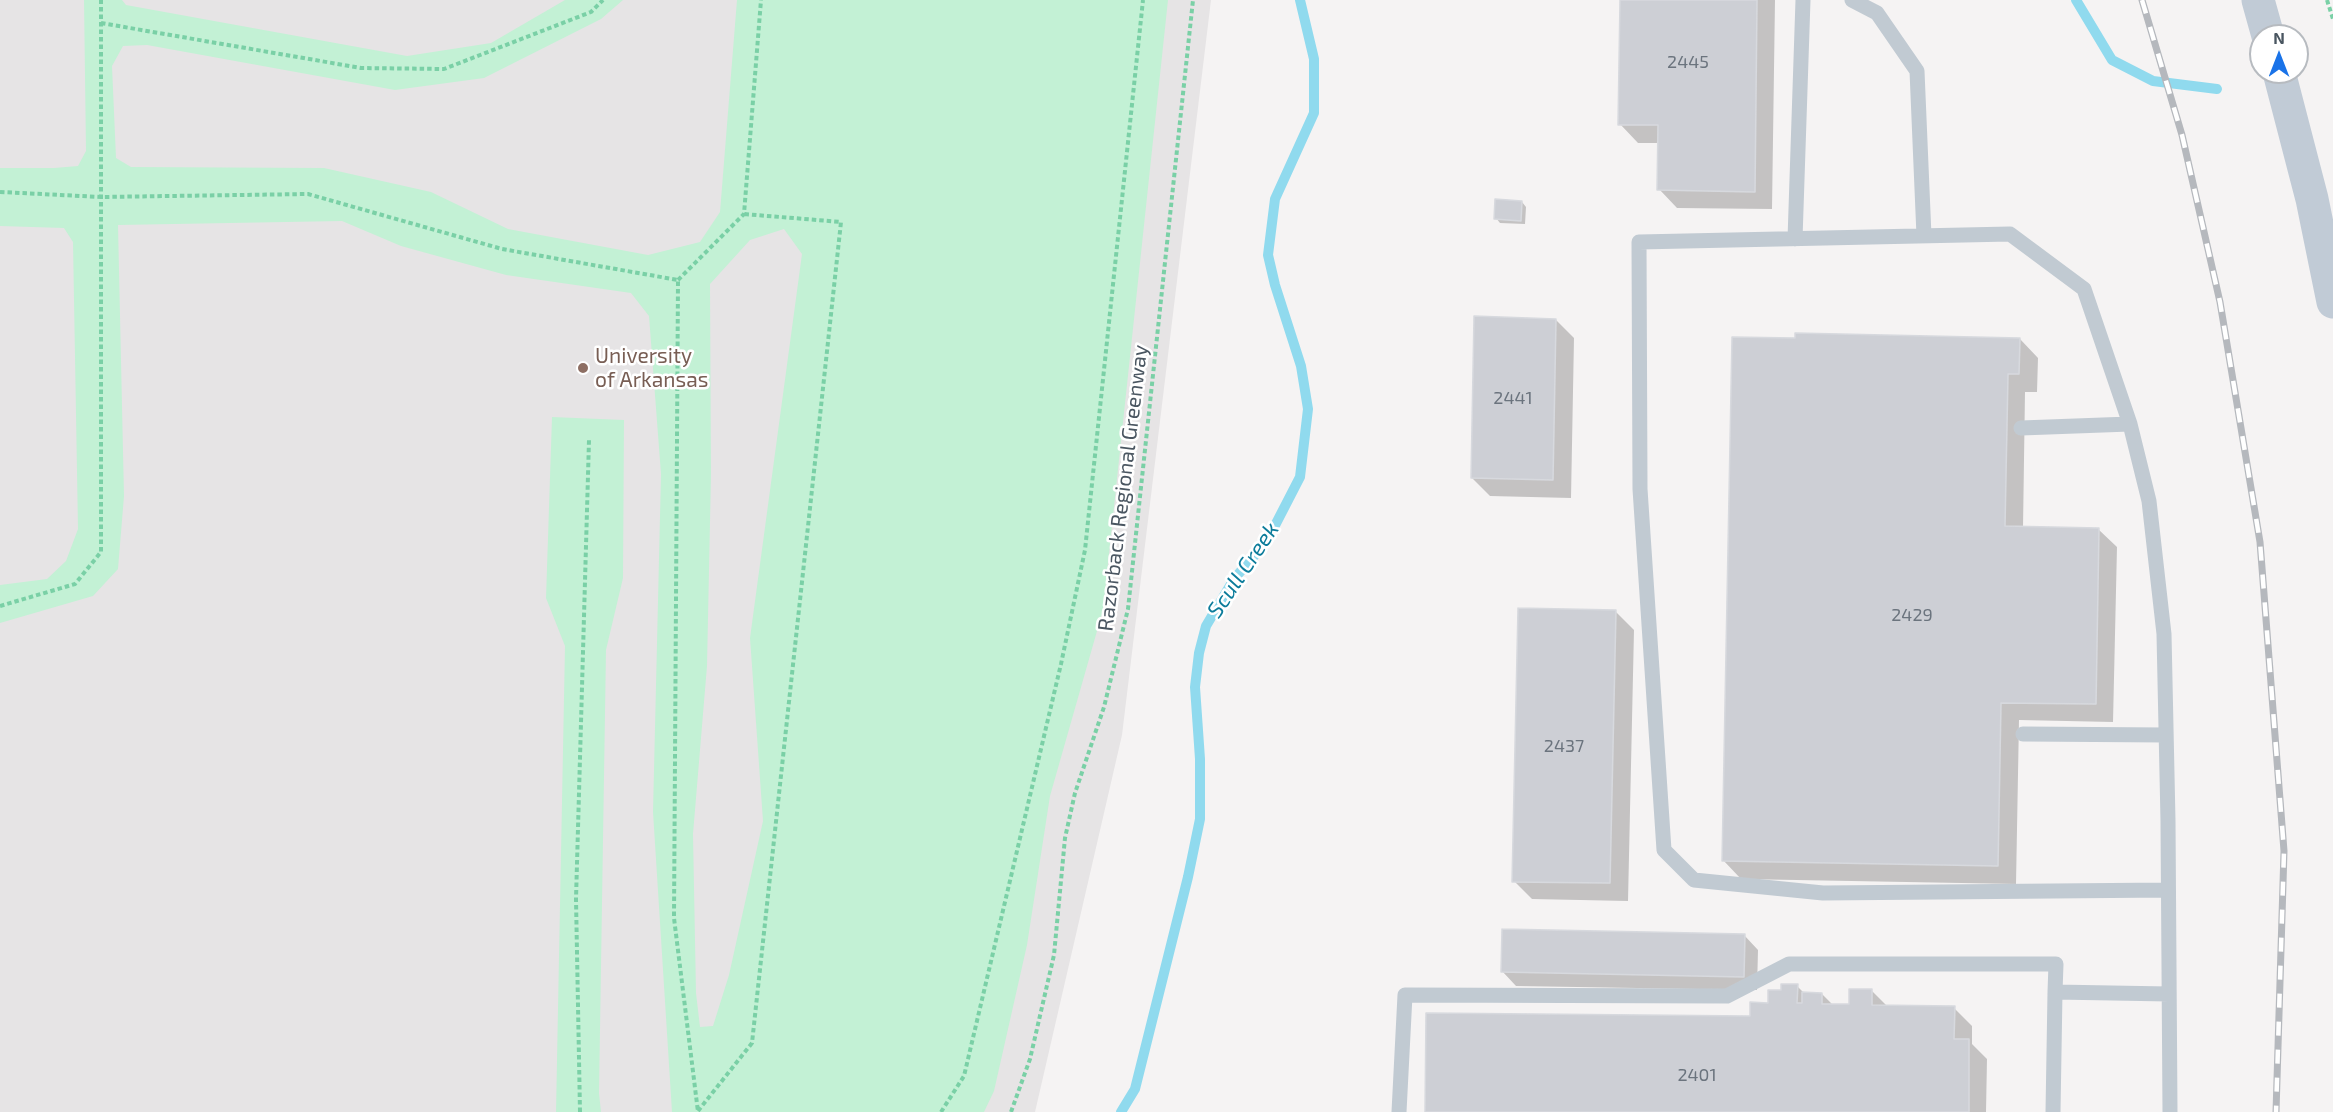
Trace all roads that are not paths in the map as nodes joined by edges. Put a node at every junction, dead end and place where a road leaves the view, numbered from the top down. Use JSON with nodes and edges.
{"nodes":[{"id":1,"x":1803,"y":0,"type":"edge"},
{"id":2,"x":1852,"y":0,"type":"edge"},
{"id":3,"x":2258,"y":0,"type":"edge"},
{"id":4,"x":2265,"y":24,"type":"edge"},
{"id":5,"x":2282,"y":84,"type":"edge"},
{"id":6,"x":1924,"y":236,"type":"junction"},
{"id":7,"x":1795,"y":239,"type":"junction"},
{"id":8,"x":2333,"y":302,"type":"edge"},
{"id":9,"x":2130,"y":424,"type":"junction"},
{"id":10,"x":2021,"y":428,"type":"dead end"},
{"id":11,"x":2023,"y":734,"type":"dead end"},
{"id":12,"x":2166,"y":735,"type":"junction"},
{"id":13,"x":2168,"y":890,"type":"junction"},
{"id":14,"x":2055,"y":992,"type":"junction"},
{"id":15,"x":2169,"y":994,"type":"junction"},
{"id":16,"x":1399,"y":1112,"type":"edge"},
{"id":17,"x":2052,"y":1112,"type":"edge"},
{"id":18,"x":2170,"y":1112,"type":"edge"}],
"edges":[{"from":1,"to":7,"type":"lane"},
{"from":2,"to":6,"type":"lane"},
{"from":3,"to":4,"type":"main road"},
{"from":5,"to":8,"type":"main road"},
{"from":6,"to":7,"type":"lane"},
{"from":6,"to":9,"type":"lane"},
{"from":7,"to":13,"type":"lane"},
{"from":9,"to":10,"type":"lane"},
{"from":9,"to":12,"type":"lane"},
{"from":11,"to":12,"type":"lane"},
{"from":12,"to":13,"type":"lane"},
{"from":13,"to":15,"type":"lane"},
{"from":14,"to":15,"type":"lane"},
{"from":14,"to":16,"type":"lane"},
{"from":14,"to":17,"type":"lane"},
{"from":15,"to":18,"type":"lane"}]}
